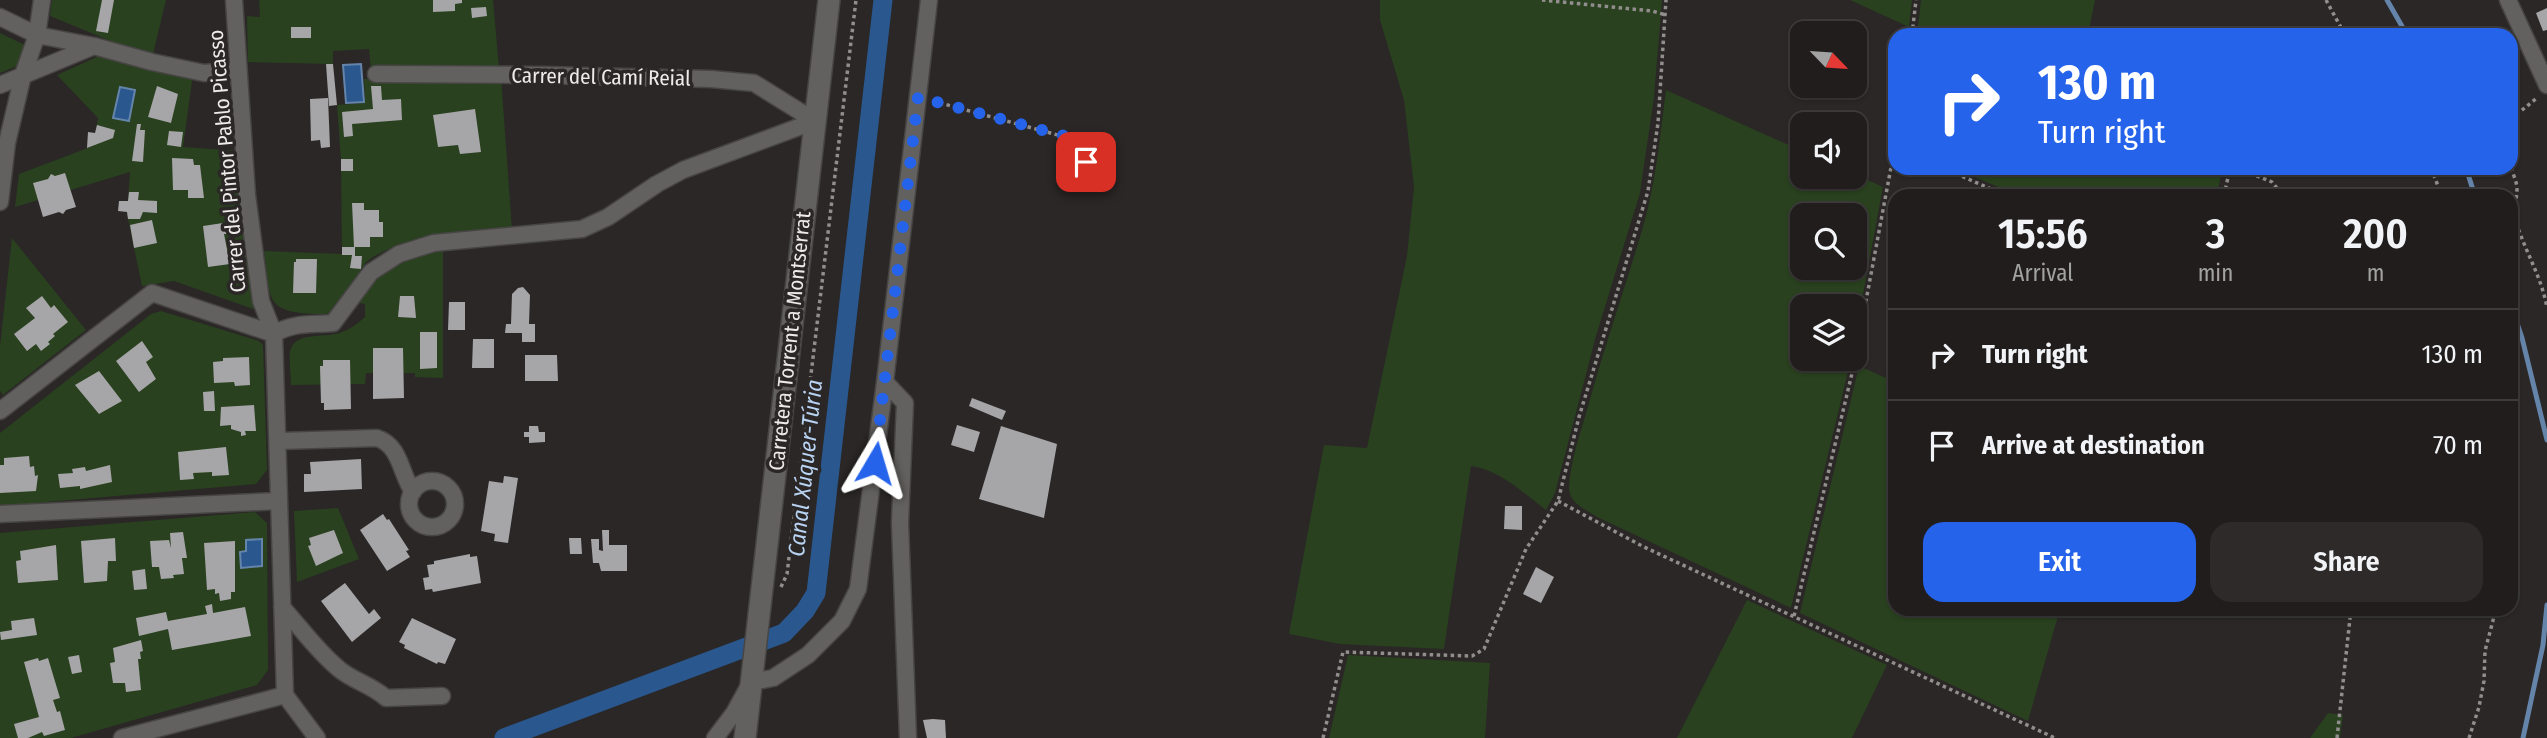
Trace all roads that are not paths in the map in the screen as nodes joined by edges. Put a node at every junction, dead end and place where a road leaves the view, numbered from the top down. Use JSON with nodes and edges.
{"nodes":[{"id":1,"x":42,"y":0,"type":"edge"},
{"id":2,"x":234,"y":0,"type":"edge"},
{"id":3,"x":829,"y":0,"type":"edge"},
{"id":4,"x":929,"y":0,"type":"edge"},
{"id":5,"x":2508,"y":0,"type":"edge"},
{"id":6,"x":0,"y":17,"type":"edge"},
{"id":7,"x":37,"y":35,"type":"junction"},
{"id":8,"x":94,"y":46,"type":"junction"},
{"id":9,"x":237,"y":70,"type":"junction"},
{"id":10,"x":376,"y":74,"type":"dead end"},
{"id":11,"x":23,"y":75,"type":"junction"},
{"id":12,"x":0,"y":85,"type":"edge"},
{"id":13,"x":2542,"y":91,"type":"edge"},
{"id":14,"x":815,"y":121,"type":"junction"},
{"id":15,"x":0,"y":202,"type":"edge"},
{"id":16,"x":274,"y":334,"type":"junction"},
{"id":17,"x":885,"y":382,"type":"junction"},
{"id":18,"x":0,"y":411,"type":"edge"},
{"id":19,"x":279,"y":441,"type":"junction"},
{"id":20,"x":413,"y":492,"type":"dead end"},
{"id":21,"x":278,"y":501,"type":"junction"},
{"id":22,"x":0,"y":514,"type":"edge"},
{"id":23,"x":282,"y":607,"type":"junction"},
{"id":24,"x":752,"y":677,"type":"junction"},
{"id":25,"x":285,"y":695,"type":"junction"},
{"id":26,"x":442,"y":696,"type":"dead end"},
{"id":27,"x":122,"y":738,"type":"edge"},
{"id":28,"x":317,"y":738,"type":"edge"},
{"id":29,"x":715,"y":738,"type":"edge"},
{"id":30,"x":745,"y":738,"type":"edge"},
{"id":31,"x":908,"y":738,"type":"edge"}],
"edges":[{"from":1,"to":7,"type":"street"},
{"from":2,"to":9,"type":"street","name":"Carrer del Pintor Pablo Picasso"},
{"from":3,"to":14,"type":"main road","name":"Carretera Torrent a Montserrat"},
{"from":4,"to":17,"type":"street"},
{"from":5,"to":13,"type":"street"},
{"from":6,"to":7,"type":"street"},
{"from":7,"to":8,"type":"street"},
{"from":7,"to":11,"type":"street"},
{"from":8,"to":9,"type":"street"},
{"from":8,"to":11,"type":"street"},
{"from":9,"to":16,"type":"street","name":"Carrer del Pintor Pablo Picasso"},
{"from":10,"to":14,"type":"street","name":"Carrer del Camí Reial"},
{"from":11,"to":12,"type":"street"},
{"from":11,"to":15,"type":"street"},
{"from":14,"to":16,"type":"street"},
{"from":14,"to":24,"type":"main road","name":"Carretera Torrent a Montserrat"},
{"from":16,"to":18,"type":"street"},
{"from":16,"to":19,"type":"street","name":"Carrer del Pintor Pablo Picasso"},
{"from":17,"to":24,"type":"street"},
{"from":17,"to":31,"type":"street"},
{"from":19,"to":20,"type":"street"},
{"from":19,"to":21,"type":"street","name":"Carrer del Pintor Pablo Picasso"},
{"from":21,"to":22,"type":"street"},
{"from":21,"to":23,"type":"street","name":"Carrer del Pintor Pablo Picasso"},
{"from":23,"to":25,"type":"street","name":"Carrer del Pintor Pablo Picasso"},
{"from":23,"to":26,"type":"street"},
{"from":24,"to":29,"type":"street"},
{"from":24,"to":30,"type":"main road"},
{"from":25,"to":27,"type":"street"},
{"from":25,"to":28,"type":"street"}]}
